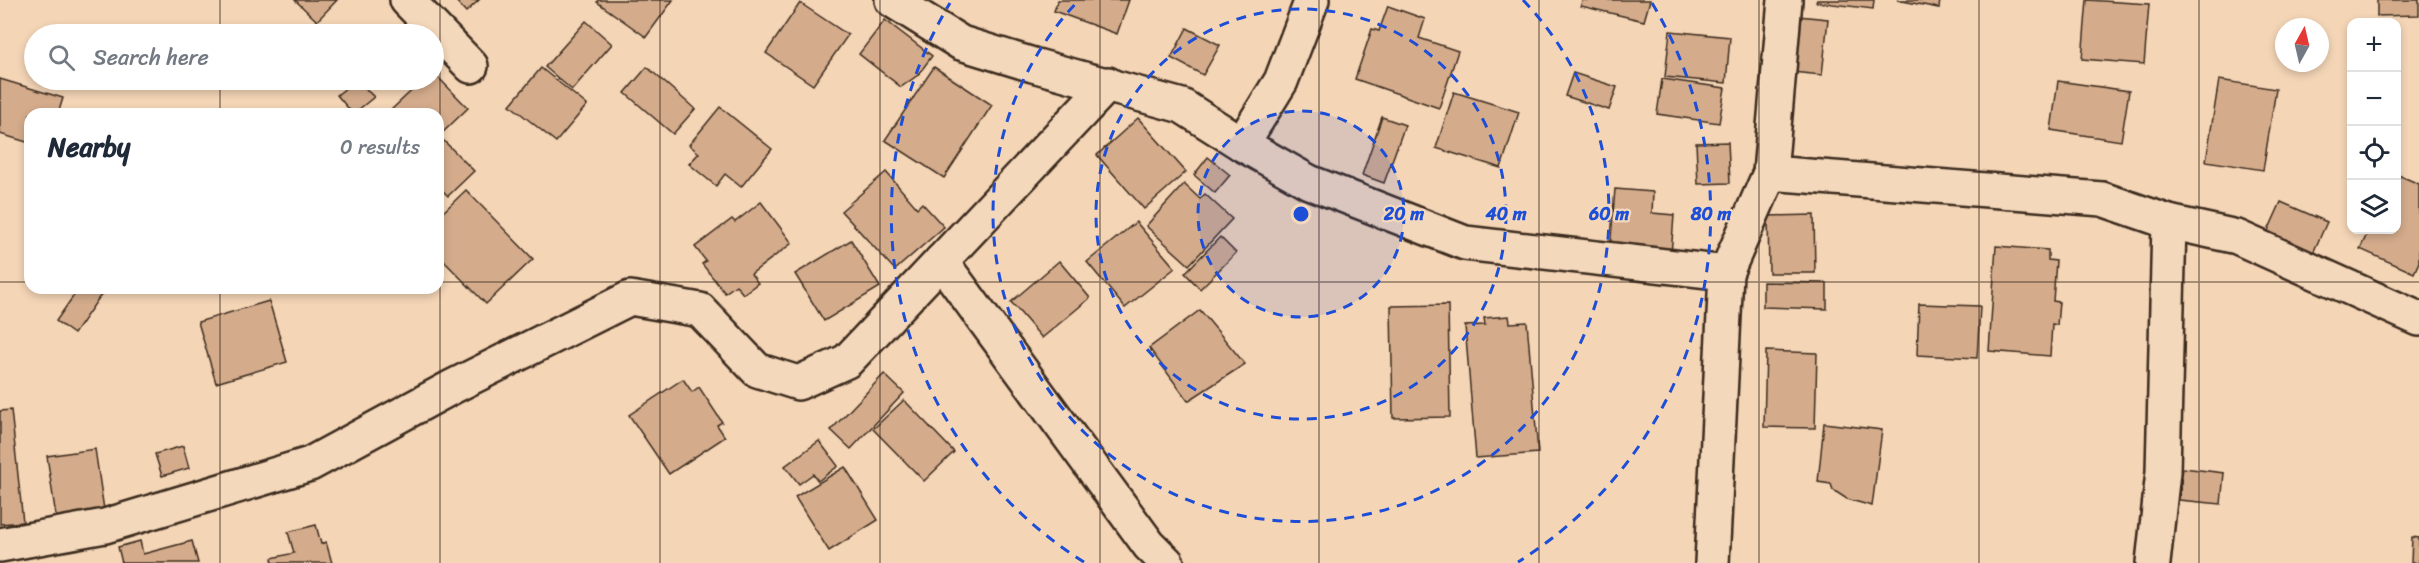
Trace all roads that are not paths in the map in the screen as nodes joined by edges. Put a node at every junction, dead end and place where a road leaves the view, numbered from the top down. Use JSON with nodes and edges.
{"nodes":[{"id":1,"x":407,"y":0,"type":"edge"},
{"id":2,"x":892,"y":0,"type":"edge"},
{"id":3,"x":1312,"y":0,"type":"edge"},
{"id":4,"x":1785,"y":0,"type":"edge"},
{"id":5,"x":430,"y":24,"type":"edge"},
{"id":6,"x":444,"y":38,"type":"edge"},
{"id":7,"x":471,"y":66,"type":"dead end"},
{"id":8,"x":1108,"y":84,"type":"junction"},
{"id":9,"x":1242,"y":144,"type":"junction"},
{"id":10,"x":1770,"y":173,"type":"junction"},
{"id":11,"x":2169,"y":222,"type":"junction"},
{"id":12,"x":941,"y":261,"type":"junction"},
{"id":13,"x":1726,"y":273,"type":"junction"},
{"id":14,"x":2419,"y":319,"type":"edge"},
{"id":15,"x":0,"y":545,"type":"edge"},
{"id":16,"x":1167,"y":563,"type":"edge"},
{"id":17,"x":1712,"y":563,"type":"edge"},
{"id":18,"x":2153,"y":563,"type":"edge"}],
"edges":[{"from":1,"to":5,"type":"street"},
{"from":2,"to":8,"type":"street"},
{"from":3,"to":9,"type":"street"},
{"from":4,"to":10,"type":"street"},
{"from":6,"to":7,"type":"street"},
{"from":8,"to":9,"type":"street"},
{"from":8,"to":12,"type":"street"},
{"from":9,"to":13,"type":"street"},
{"from":10,"to":11,"type":"street"},
{"from":10,"to":13,"type":"street"},
{"from":11,"to":14,"type":"street"},
{"from":11,"to":18,"type":"street"},
{"from":12,"to":15,"type":"street"},
{"from":12,"to":16,"type":"street"},
{"from":13,"to":17,"type":"street"}]}
